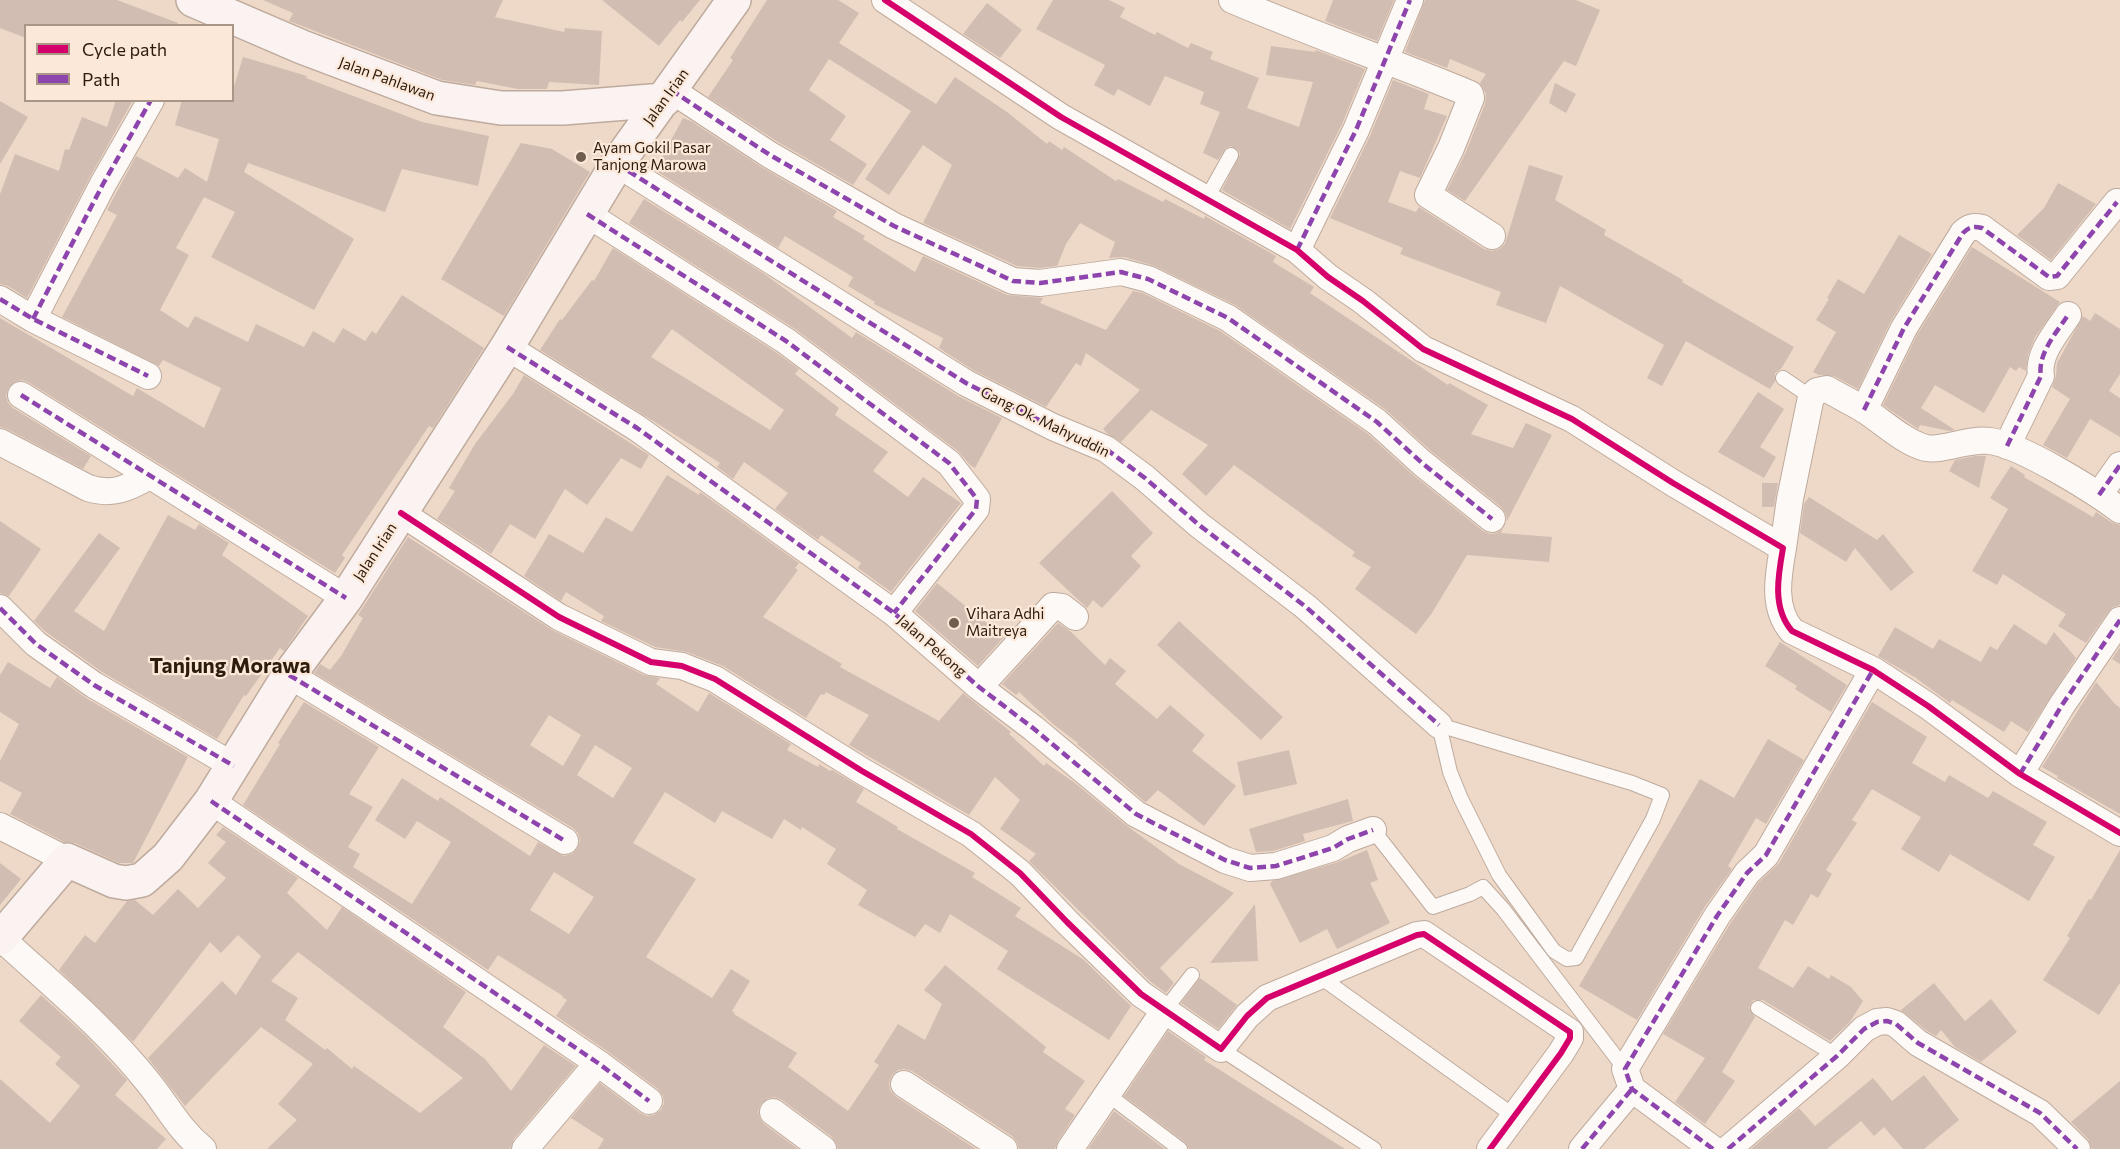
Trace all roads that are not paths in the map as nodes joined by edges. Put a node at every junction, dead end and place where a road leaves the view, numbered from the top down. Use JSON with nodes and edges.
{"nodes":[{"id":1,"x":194,"y":0,"type":"edge"},
{"id":2,"x":734,"y":0,"type":"edge"},
{"id":3,"x":885,"y":0,"type":"edge"},
{"id":4,"x":1233,"y":0,"type":"edge"},
{"id":5,"x":1410,"y":0,"type":"edge"},
{"id":6,"x":1385,"y":59,"type":"junction"},
{"id":7,"x":667,"y":95,"type":"junction"},
{"id":8,"x":150,"y":102,"type":"edge"},
{"id":9,"x":1231,"y":155,"type":"dead end"},
{"id":10,"x":617,"y":164,"type":"junction"},
{"id":11,"x":1207,"y":198,"type":"junction"},
{"id":12,"x":2117,"y":202,"type":"dead end"},
{"id":13,"x":587,"y":214,"type":"junction"},
{"id":14,"x":1492,"y":236,"type":"dead end"},
{"id":15,"x":1297,"y":250,"type":"junction"},
{"id":16,"x":0,"y":299,"type":"edge"},
{"id":17,"x":2068,"y":315,"type":"dead end"},
{"id":18,"x":33,"y":319,"type":"junction"},
{"id":19,"x":507,"y":347,"type":"junction"},
{"id":20,"x":148,"y":376,"type":"dead end"},
{"id":21,"x":1783,"y":378,"type":"dead end"},
{"id":22,"x":21,"y":395,"type":"dead end"},
{"id":23,"x":1811,"y":396,"type":"junction"},
{"id":24,"x":1864,"y":410,"type":"junction"},
{"id":25,"x":0,"y":442,"type":"edge"},
{"id":26,"x":2007,"y":446,"type":"junction"},
{"id":27,"x":2120,"y":465,"type":"edge"},
{"id":28,"x":150,"y":476,"type":"junction"},
{"id":29,"x":2099,"y":495,"type":"junction"},
{"id":30,"x":2120,"y":510,"type":"edge"},
{"id":31,"x":400,"y":513,"type":"junction"},
{"id":32,"x":1492,"y":519,"type":"dead end"},
{"id":33,"x":1783,"y":548,"type":"junction"},
{"id":34,"x":346,"y":598,"type":"junction"},
{"id":35,"x":0,"y":608,"type":"edge"},
{"id":36,"x":894,"y":613,"type":"junction"},
{"id":37,"x":1075,"y":617,"type":"dead end"},
{"id":38,"x":2120,"y":620,"type":"edge"},
{"id":39,"x":1873,"y":670,"type":"junction"},
{"id":40,"x":289,"y":675,"type":"junction"},
{"id":41,"x":979,"y":687,"type":"junction"},
{"id":42,"x":1439,"y":725,"type":"junction"},
{"id":43,"x":234,"y":765,"type":"junction"},
{"id":44,"x":2020,"y":774,"type":"junction"},
{"id":45,"x":212,"y":801,"type":"junction"},
{"id":46,"x":0,"y":826,"type":"edge"},
{"id":47,"x":1373,"y":830,"type":"joint"},
{"id":48,"x":2120,"y":833,"type":"edge"},
{"id":49,"x":565,"y":841,"type":"dead end"},
{"id":50,"x":67,"y":861,"type":"junction"},
{"id":51,"x":1,"y":938,"type":"edge"},
{"id":52,"x":1192,"y":975,"type":"dead end"},
{"id":53,"x":1319,"y":976,"type":"junction"},
{"id":54,"x":1758,"y":1008,"type":"dead end"},
{"id":55,"x":1164,"y":1011,"type":"junction"},
{"id":56,"x":1221,"y":1049,"type":"junction"},
{"id":57,"x":1837,"y":1056,"type":"junction"},
{"id":58,"x":598,"y":1063,"type":"junction"},
{"id":59,"x":1629,"y":1079,"type":"junction"},
{"id":60,"x":904,"y":1084,"type":"dead end"},
{"id":61,"x":1107,"y":1094,"type":"junction"},
{"id":62,"x":649,"y":1101,"type":"dead end"},
{"id":63,"x":773,"y":1112,"type":"dead end"},
{"id":64,"x":1514,"y":1116,"type":"junction"},
{"id":65,"x":203,"y":1149,"type":"edge"},
{"id":66,"x":525,"y":1149,"type":"edge"},
{"id":67,"x":823,"y":1149,"type":"edge"},
{"id":68,"x":1004,"y":1149,"type":"edge"},
{"id":69,"x":1070,"y":1149,"type":"edge"},
{"id":70,"x":1180,"y":1149,"type":"edge"},
{"id":71,"x":1374,"y":1149,"type":"edge"},
{"id":72,"x":1490,"y":1149,"type":"edge"},
{"id":73,"x":1582,"y":1149,"type":"edge"},
{"id":74,"x":1713,"y":1149,"type":"edge"},
{"id":75,"x":1728,"y":1149,"type":"edge"},
{"id":76,"x":2077,"y":1149,"type":"edge"}],
"edges":[{"from":1,"to":7,"type":"main road","name":"Jalan Pahlawan"},
{"from":2,"to":7,"type":"main road","name":"Jalan Irian"},
{"from":3,"to":11,"type":"street"},
{"from":4,"to":6,"type":"street"},
{"from":5,"to":6,"type":"street"},
{"from":6,"to":14,"type":"street"},
{"from":6,"to":15,"type":"street"},
{"from":7,"to":10,"type":"main road","name":"Jalan Irian"},
{"from":7,"to":32,"type":"street"},
{"from":8,"to":18,"type":"street"},
{"from":9,"to":11,"type":"lane"},
{"from":10,"to":13,"type":"main road","name":"Jalan Irian"},
{"from":10,"to":42,"type":"street","name":"Gang Ok. Mahyuddin"},
{"from":11,"to":15,"type":"street"},
{"from":12,"to":24,"type":"street"},
{"from":13,"to":19,"type":"main road","name":"Jalan Irian"},
{"from":13,"to":36,"type":"street"},
{"from":15,"to":33,"type":"street"},
{"from":16,"to":18,"type":"street"},
{"from":17,"to":26,"type":"street"},
{"from":18,"to":20,"type":"street"},
{"from":19,"to":31,"type":"main road","name":"Jalan Irian"},
{"from":19,"to":36,"type":"street","name":"Jalan Pekong"},
{"from":21,"to":23,"type":"lane"},
{"from":22,"to":28,"type":"street"},
{"from":23,"to":24,"type":"street"},
{"from":23,"to":33,"type":"street"},
{"from":24,"to":26,"type":"street"},
{"from":25,"to":28,"type":"street"},
{"from":26,"to":29,"type":"street"},
{"from":27,"to":29,"type":"street"},
{"from":28,"to":34,"type":"street"},
{"from":29,"to":30,"type":"street"},
{"from":31,"to":34,"type":"main road","name":"Jalan Irian"},
{"from":31,"to":55,"type":"street"},
{"from":33,"to":39,"type":"street"},
{"from":34,"to":40,"type":"main road","name":"Jalan Irian"},
{"from":35,"to":43,"type":"street"},
{"from":36,"to":41,"type":"street","name":"Jalan Pekong"},
{"from":37,"to":41,"type":"street"},
{"from":38,"to":44,"type":"street"},
{"from":39,"to":44,"type":"street"},
{"from":39,"to":59,"type":"street"},
{"from":40,"to":43,"type":"main road","name":"Jalan Irian"},
{"from":40,"to":49,"type":"street"},
{"from":41,"to":47,"type":"street","name":"Jalan Pekong"},
{"from":42,"to":42,"type":"lane"},
{"from":43,"to":45,"type":"main road","name":"Jalan Irian"},
{"from":44,"to":48,"type":"street"},
{"from":45,"to":50,"type":"main road","name":"Jalan Irian"},
{"from":45,"to":58,"type":"street"},
{"from":46,"to":50,"type":"street"},
{"from":47,"to":59,"type":"lane"},
{"from":50,"to":51,"type":"main road"},
{"from":51,"to":65,"type":"street"},
{"from":52,"to":55,"type":"lane"},
{"from":53,"to":56,"type":"street"},
{"from":53,"to":64,"type":"lane"},
{"from":53,"to":64,"type":"street"},
{"from":54,"to":57,"type":"lane"},
{"from":55,"to":56,"type":"street"},
{"from":55,"to":61,"type":"street"},
{"from":56,"to":71,"type":"lane"},
{"from":57,"to":75,"type":"street"},
{"from":57,"to":76,"type":"street"},
{"from":58,"to":62,"type":"street"},
{"from":58,"to":66,"type":"street"},
{"from":59,"to":73,"type":"street"},
{"from":59,"to":74,"type":"street"},
{"from":60,"to":68,"type":"street"},
{"from":61,"to":69,"type":"street"},
{"from":61,"to":70,"type":"lane"},
{"from":63,"to":67,"type":"street"},
{"from":64,"to":72,"type":"street"}]}
